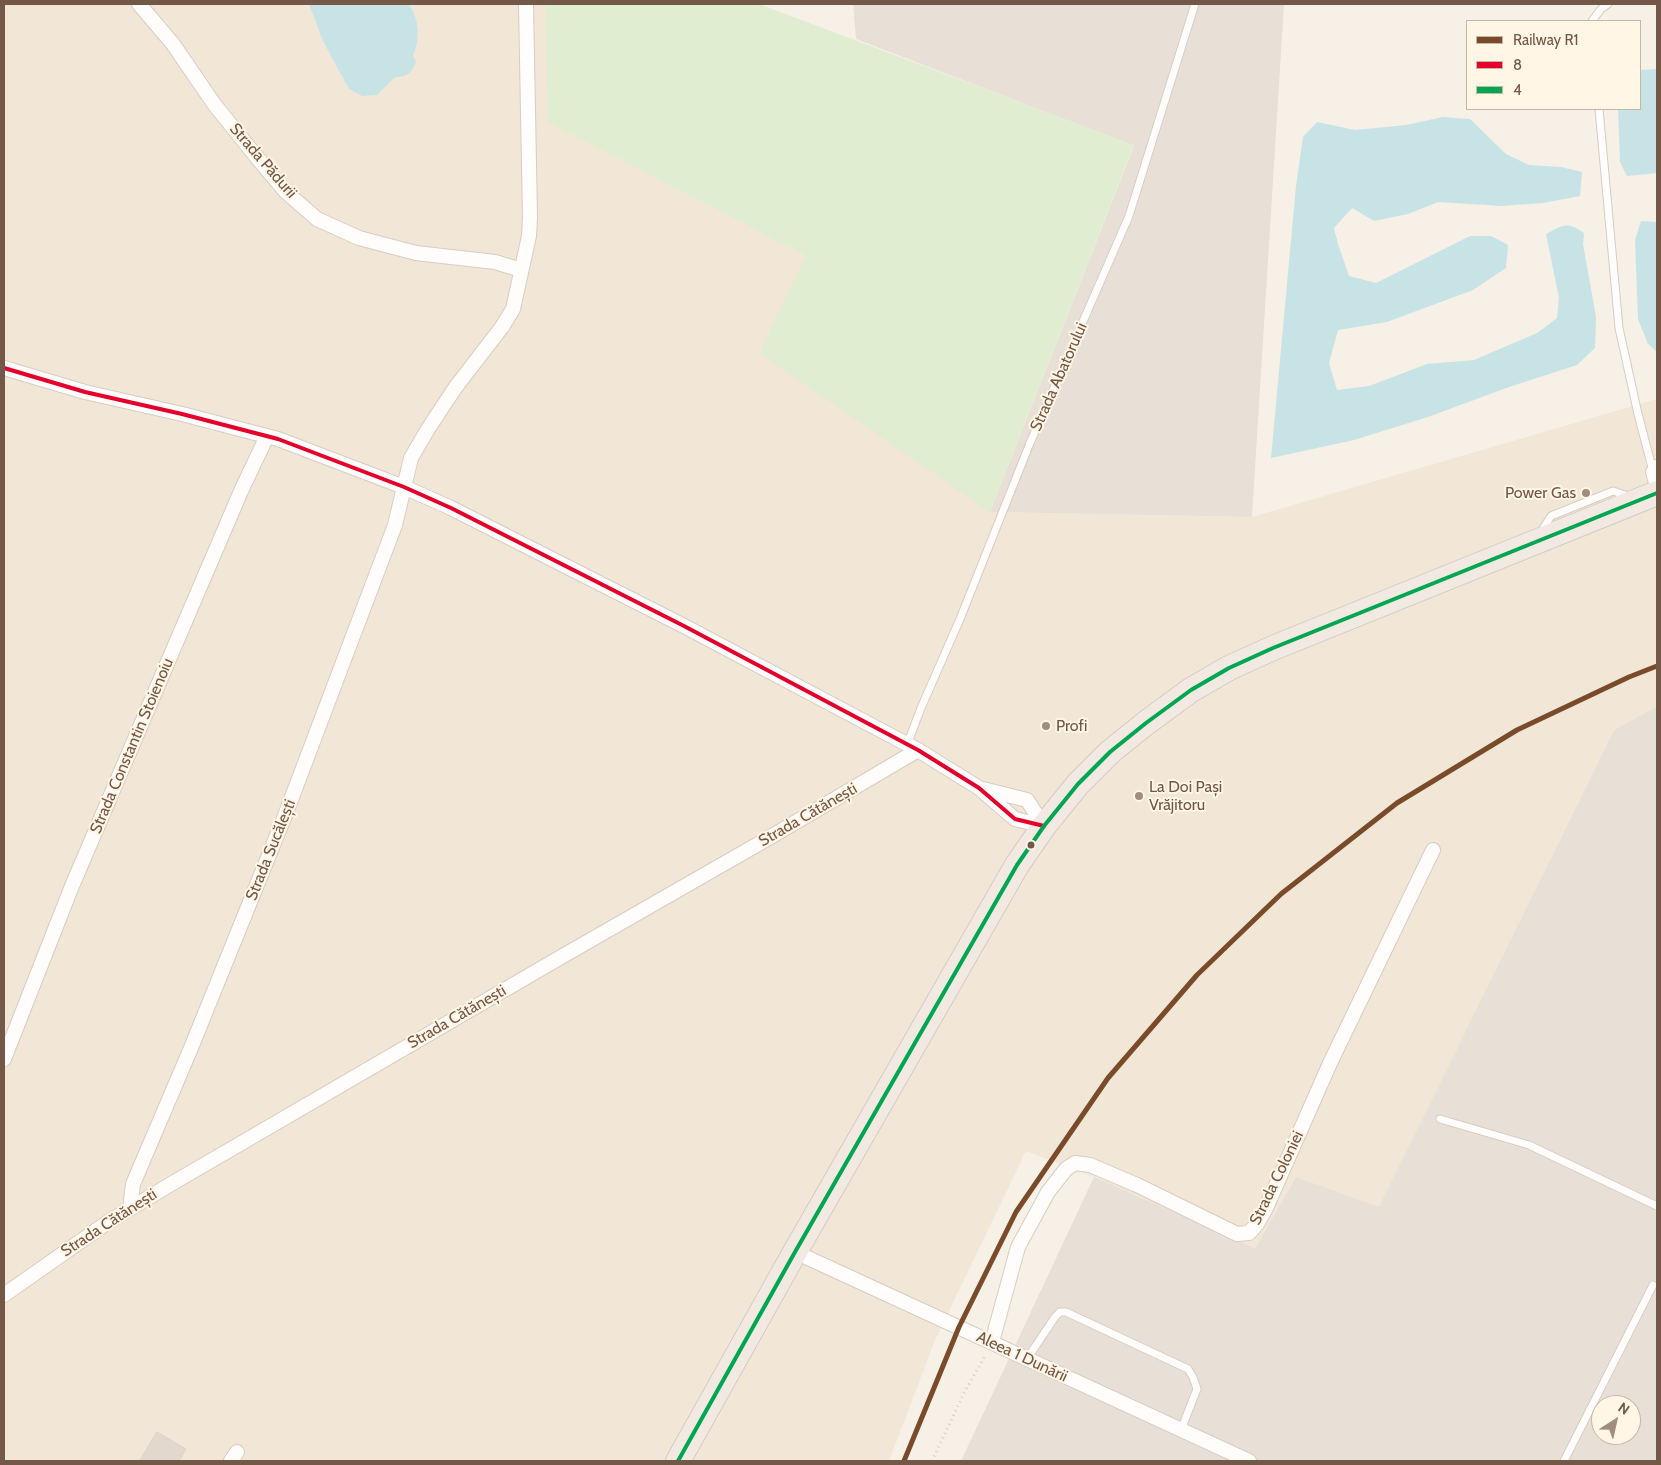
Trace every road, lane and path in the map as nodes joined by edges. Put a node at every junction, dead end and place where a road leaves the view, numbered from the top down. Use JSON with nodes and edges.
{"nodes":[{"id":1,"x":139,"y":4,"type":"edge"},
{"id":2,"x":526,"y":4,"type":"edge"},
{"id":3,"x":1196,"y":4,"type":"edge"},
{"id":4,"x":1608,"y":4,"type":"edge"},
{"id":5,"x":1593,"y":20,"type":"edge"},
{"id":6,"x":1599,"y":110,"type":"edge"},
{"id":7,"x":521,"y":270,"type":"junction"},
{"id":8,"x":4,"y":368,"type":"edge"},
{"id":9,"x":267,"y":436,"type":"junction"},
{"id":10,"x":1653,"y":483,"type":"edge"},
{"id":11,"x":404,"y":488,"type":"junction"},
{"id":12,"x":912,"y":748,"type":"junction"},
{"id":13,"x":979,"y":788,"type":"junction"},
{"id":14,"x":1044,"y":826,"type":"junction"},
{"id":15,"x":1433,"y":850,"type":"dead end"},
{"id":16,"x":4,"y":1059,"type":"edge"},
{"id":17,"x":1440,"y":1120,"type":"dead end"},
{"id":18,"x":1657,"y":1206,"type":"edge"},
{"id":19,"x":130,"y":1209,"type":"junction"},
{"id":20,"x":796,"y":1252,"type":"junction"},
{"id":21,"x":1653,"y":1285,"type":"dead end"},
{"id":22,"x":4,"y":1295,"type":"edge"},
{"id":23,"x":992,"y":1342,"type":"junction"},
{"id":24,"x":1027,"y":1359,"type":"junction"},
{"id":25,"x":1181,"y":1430,"type":"junction"},
{"id":26,"x":678,"y":1461,"type":"edge"},
{"id":27,"x":932,"y":1461,"type":"edge"},
{"id":28,"x":1249,"y":1461,"type":"edge"},
{"id":29,"x":1564,"y":1461,"type":"edge"}],
"edges":[{"from":1,"to":7,"type":"street","name":"Strada Pădurii"},
{"from":2,"to":7,"type":"street","name":"Strada Sucălești"},
{"from":3,"to":12,"type":"lane","name":"Strada Abatorului"},
{"from":4,"to":5,"type":"lane"},
{"from":6,"to":10,"type":"lane"},
{"from":7,"to":11,"type":"street","name":"Strada Sucălești"},
{"from":8,"to":9,"type":"street"},
{"from":9,"to":11,"type":"street"},
{"from":9,"to":16,"type":"street","name":"Strada Constantin Stoienoiu"},
{"from":10,"to":14,"type":"highway"},
{"from":11,"to":12,"type":"street"},
{"from":11,"to":19,"type":"street","name":"Strada Sucălești"},
{"from":12,"to":13,"type":"street"},
{"from":12,"to":19,"type":"street","name":"Strada Cătănești"},
{"from":13,"to":14,"type":"street"},
{"from":13,"to":14,"type":"street"},
{"from":14,"to":20,"type":"highway"},
{"from":15,"to":23,"type":"street","name":"Strada Coloniei"},
{"from":17,"to":18,"type":"lane"},
{"from":19,"to":22,"type":"street","name":"Strada Cătănești"},
{"from":20,"to":23,"type":"street","name":"Aleea 1 Dunării"},
{"from":20,"to":26,"type":"highway"},
{"from":21,"to":29,"type":"lane"},
{"from":23,"to":24,"type":"street","name":"Aleea 1 Dunării"},
{"from":23,"to":27,"type":"path"},
{"from":24,"to":25,"type":"street","name":"Aleea 1 Dunării"},
{"from":24,"to":25,"type":"lane"},
{"from":25,"to":28,"type":"street","name":"Aleea 1 Dunării"}]}
